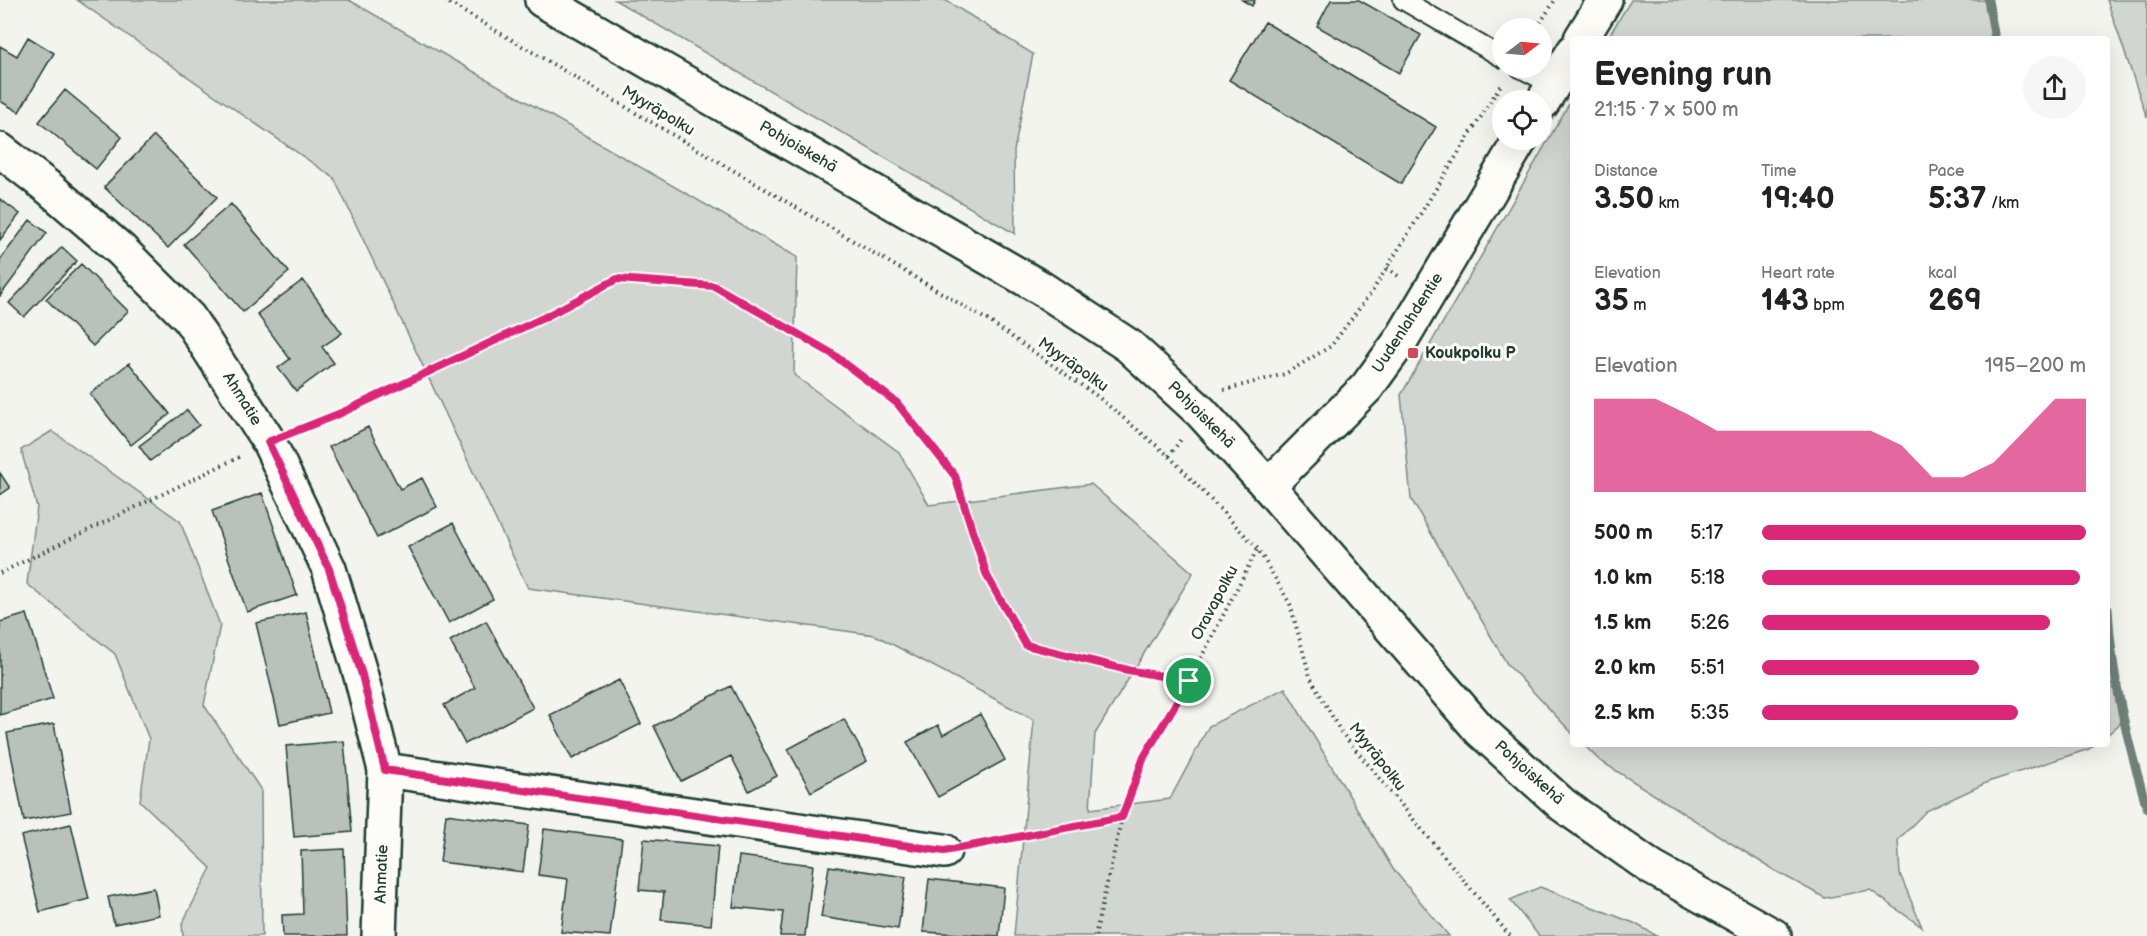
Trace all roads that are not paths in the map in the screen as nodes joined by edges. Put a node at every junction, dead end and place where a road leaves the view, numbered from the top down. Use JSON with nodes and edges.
{"nodes":[{"id":1,"x":542,"y":0,"type":"edge"},
{"id":2,"x":1403,"y":0,"type":"edge"},
{"id":3,"x":1605,"y":0,"type":"edge"},
{"id":4,"x":1583,"y":36,"type":"edge"},
{"id":5,"x":1492,"y":52,"type":"edge"},
{"id":6,"x":1570,"y":57,"type":"edge"},
{"id":7,"x":1521,"y":78,"type":"edge"},
{"id":8,"x":1541,"y":90,"type":"edge"},
{"id":9,"x":1550,"y":90,"type":"edge"},
{"id":10,"x":0,"y":150,"type":"edge"},
{"id":11,"x":1514,"y":150,"type":"edge"},
{"id":12,"x":1268,"y":486,"type":"junction"},
{"id":13,"x":385,"y":770,"type":"junction"},
{"id":14,"x":944,"y":851,"type":"road end"},
{"id":15,"x":379,"y":936,"type":"edge"},
{"id":16,"x":1774,"y":936,"type":"edge"}],
"edges":[{"from":1,"to":12,"type":"street","name":"Pohjoiskehä"},
{"from":2,"to":5,"type":"lane"},
{"from":3,"to":4,"type":"street"},
{"from":6,"to":9,"type":"street"},
{"from":7,"to":8,"type":"lane"},
{"from":10,"to":13,"type":"street","name":"Ahmatie"},
{"from":11,"to":12,"type":"street","name":"Uudenlahdentie"},
{"from":12,"to":16,"type":"street","name":"Pohjoiskehä"},
{"from":13,"to":14,"type":"street"},
{"from":13,"to":15,"type":"street","name":"Ahmatie"}]}
